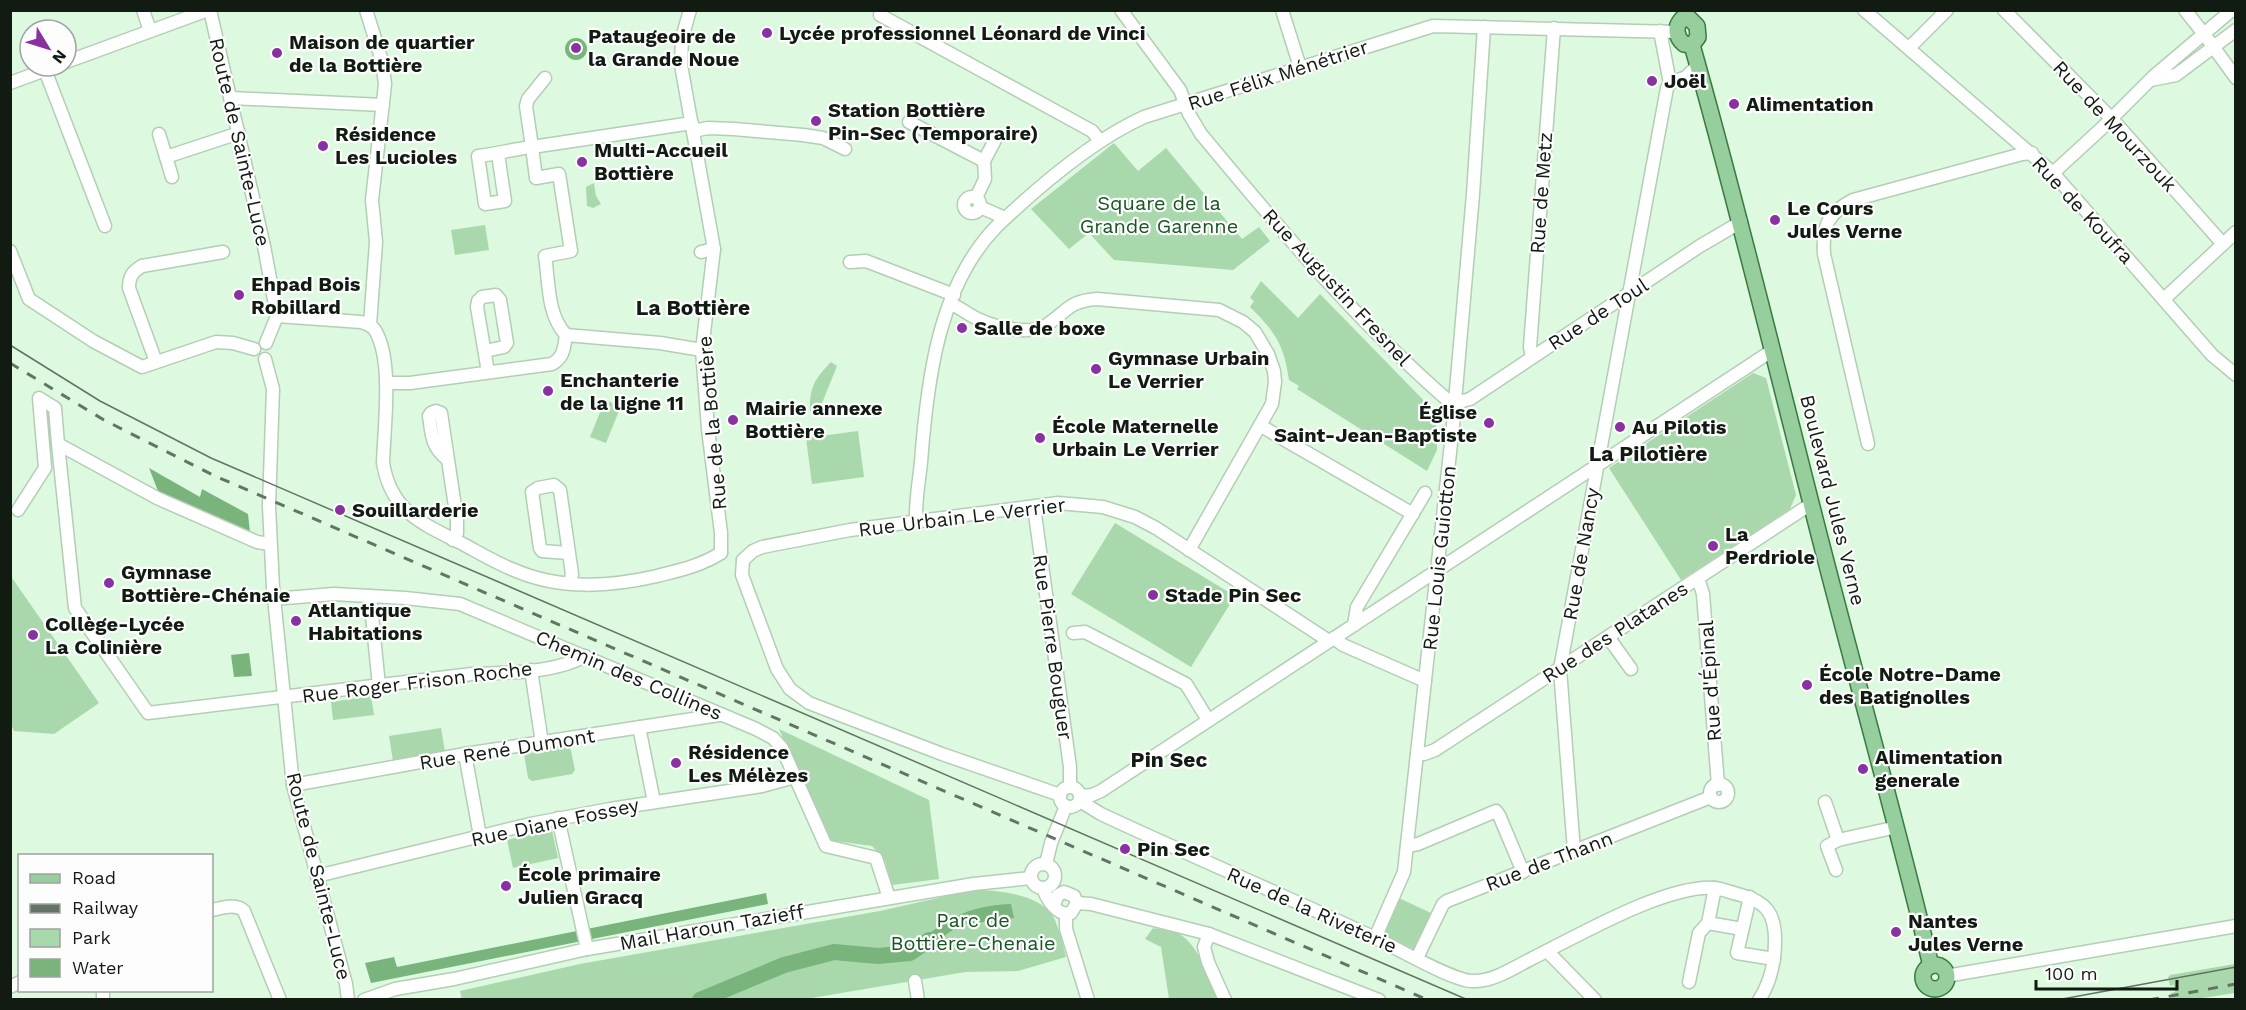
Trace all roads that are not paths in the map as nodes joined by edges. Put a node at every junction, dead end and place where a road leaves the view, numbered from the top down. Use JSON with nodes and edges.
{"nodes":[{"id":1,"x":143,"y":10,"type":"edge"},
{"id":2,"x":209,"y":10,"type":"edge"},
{"id":3,"x":366,"y":10,"type":"edge"},
{"id":4,"x":690,"y":10,"type":"edge"},
{"id":5,"x":1121,"y":10,"type":"edge"},
{"id":6,"x":1282,"y":10,"type":"edge"},
{"id":7,"x":1864,"y":10,"type":"edge"},
{"id":8,"x":1947,"y":10,"type":"edge"},
{"id":9,"x":2004,"y":10,"type":"edge"},
{"id":10,"x":2185,"y":10,"type":"edge"},
{"id":11,"x":2232,"y":10,"type":"edge"},
{"id":12,"x":880,"y":15,"type":"dead end"},
{"id":13,"x":1684,"y":19,"type":"edge"},
{"id":14,"x":1484,"y":27,"type":"junction"},
{"id":15,"x":1554,"y":28,"type":"junction"},
{"id":16,"x":2235,"y":30,"type":"edge"},
{"id":17,"x":150,"y":31,"type":"junction"},
{"id":18,"x":1660,"y":31,"type":"junction"},
{"id":19,"x":2204,"y":34,"type":"junction"},
{"id":20,"x":2213,"y":46,"type":"junction"},
{"id":21,"x":1909,"y":48,"type":"junction"},
{"id":22,"x":78,"y":58,"type":"edge"},
{"id":23,"x":1697,"y":66,"type":"junction"},
{"id":24,"x":1300,"y":67,"type":"junction"},
{"id":25,"x":2154,"y":77,"type":"junction"},
{"id":26,"x":53,"y":78,"type":"edge"},
{"id":27,"x":545,"y":78,"type":"dead end"},
{"id":28,"x":2235,"y":78,"type":"edge"},
{"id":29,"x":1670,"y":83,"type":"junction"},
{"id":30,"x":231,"y":98,"type":"junction"},
{"id":31,"x":1186,"y":104,"type":"junction"},
{"id":32,"x":383,"y":105,"type":"junction"},
{"id":33,"x":2112,"y":118,"type":"junction"},
{"id":34,"x":909,"y":122,"type":"dead end"},
{"id":35,"x":692,"y":127,"type":"junction"},
{"id":36,"x":239,"y":133,"type":"junction"},
{"id":37,"x":159,"y":134,"type":"dead end"},
{"id":38,"x":995,"y":140,"type":"dead end"},
{"id":39,"x":1100,"y":141,"type":"junction"},
{"id":40,"x":532,"y":147,"type":"junction"},
{"id":41,"x":845,"y":149,"type":"dead end"},
{"id":42,"x":2032,"y":153,"type":"junction"},
{"id":43,"x":498,"y":154,"type":"dead end"},
{"id":44,"x":166,"y":157,"type":"junction"},
{"id":45,"x":984,"y":161,"type":"junction"},
{"id":46,"x":2053,"y":173,"type":"junction"},
{"id":47,"x":172,"y":177,"type":"dead end"},
{"id":48,"x":1005,"y":218,"type":"junction"},
{"id":49,"x":1741,"y":222,"type":"junction"},
{"id":50,"x":105,"y":226,"type":"dead end"},
{"id":51,"x":2235,"y":232,"type":"edge"},
{"id":52,"x":2223,"y":244,"type":"junction"},
{"id":53,"x":223,"y":252,"type":"dead end"},
{"id":54,"x":11,"y":253,"type":"edge"},
{"id":55,"x":850,"y":262,"type":"dead end"},
{"id":56,"x":1629,"y":295,"type":"junction"},
{"id":57,"x":953,"y":299,"type":"junction"},
{"id":58,"x":2164,"y":299,"type":"junction"},
{"id":59,"x":277,"y":316,"type":"junction"},
{"id":60,"x":370,"y":325,"type":"junction"},
{"id":61,"x":566,"y":335,"type":"junction"},
{"id":62,"x":266,"y":343,"type":"junction"},
{"id":63,"x":254,"y":349,"type":"junction"},
{"id":64,"x":702,"y":350,"type":"junction"},
{"id":65,"x":1773,"y":350,"type":"junction"},
{"id":66,"x":485,"y":351,"type":"dead end"},
{"id":67,"x":1532,"y":357,"type":"junction"},
{"id":68,"x":265,"y":359,"type":"junction"},
{"id":69,"x":156,"y":362,"type":"junction"},
{"id":70,"x":488,"y":372,"type":"junction"},
{"id":71,"x":2235,"y":375,"type":"edge"},
{"id":72,"x":386,"y":383,"type":"junction"},
{"id":73,"x":1455,"y":403,"type":"junction"},
{"id":74,"x":1261,"y":426,"type":"junction"},
{"id":75,"x":58,"y":444,"type":"junction"},
{"id":76,"x":1868,"y":444,"type":"dead end"},
{"id":77,"x":447,"y":459,"type":"dead end"},
{"id":78,"x":1596,"y":467,"type":"junction"},
{"id":79,"x":1425,"y":493,"type":"dead end"},
{"id":80,"x":1811,"y":504,"type":"junction"},
{"id":81,"x":1034,"y":507,"type":"junction"},
{"id":82,"x":18,"y":510,"type":"dead end"},
{"id":83,"x":1413,"y":514,"type":"junction"},
{"id":84,"x":915,"y":522,"type":"junction"},
{"id":85,"x":453,"y":540,"type":"junction"},
{"id":86,"x":270,"y":543,"type":"junction"},
{"id":87,"x":1189,"y":550,"type":"junction"},
{"id":88,"x":568,"y":553,"type":"junction"},
{"id":89,"x":721,"y":553,"type":"junction"},
{"id":90,"x":743,"y":560,"type":"junction"},
{"id":91,"x":1438,"y":569,"type":"junction"},
{"id":92,"x":1698,"y":578,"type":"junction"},
{"id":93,"x":570,"y":584,"type":"junction"},
{"id":94,"x":370,"y":596,"type":"junction"},
{"id":95,"x":273,"y":598,"type":"junction"},
{"id":96,"x":1354,"y":625,"type":"junction"},
{"id":97,"x":1073,"y":633,"type":"dead end"},
{"id":98,"x":1608,"y":637,"type":"junction"},
{"id":99,"x":1332,"y":640,"type":"junction"},
{"id":100,"x":585,"y":656,"type":"junction"},
{"id":101,"x":531,"y":669,"type":"junction"},
{"id":102,"x":1560,"y":669,"type":"junction"},
{"id":103,"x":1631,"y":669,"type":"dead end"},
{"id":104,"x":1425,"y":681,"type":"junction"},
{"id":105,"x":379,"y":686,"type":"junction"},
{"id":106,"x":283,"y":698,"type":"junction"},
{"id":107,"x":720,"y":714,"type":"junction"},
{"id":108,"x":1208,"y":720,"type":"junction"},
{"id":109,"x":639,"y":728,"type":"junction"},
{"id":110,"x":542,"y":743,"type":"junction"},
{"id":111,"x":465,"y":754,"type":"junction"},
{"id":112,"x":1417,"y":754,"type":"junction"},
{"id":113,"x":795,"y":777,"type":"junction"},
{"id":114,"x":293,"y":784,"type":"junction"},
{"id":115,"x":1065,"y":796,"type":"junction"},
{"id":116,"x":1711,"y":797,"type":"joint"},
{"id":117,"x":1080,"y":798,"type":"junction"},
{"id":118,"x":654,"y":802,"type":"junction"},
{"id":119,"x":1825,"y":802,"type":"dead end"},
{"id":120,"x":558,"y":819,"type":"junction"},
{"id":121,"x":1897,"y":826,"type":"junction"},
{"id":122,"x":480,"y":836,"type":"junction"},
{"id":123,"x":1838,"y":840,"type":"junction"},
{"id":124,"x":1407,"y":846,"type":"junction"},
{"id":125,"x":1574,"y":852,"type":"junction"},
{"id":126,"x":1046,"y":864,"type":"junction"},
{"id":127,"x":1836,"y":870,"type":"dead end"},
{"id":128,"x":1523,"y":872,"type":"junction"},
{"id":129,"x":317,"y":876,"type":"junction"},
{"id":130,"x":1031,"y":878,"type":"junction"},
{"id":131,"x":1055,"y":878,"type":"junction"},
{"id":132,"x":1043,"y":888,"type":"junction"},
{"id":133,"x":1715,"y":888,"type":"junction"},
{"id":134,"x":1068,"y":892,"type":"junction"},
{"id":135,"x":1750,"y":897,"type":"junction"},
{"id":136,"x":889,"y":898,"type":"junction"},
{"id":137,"x":1077,"y":903,"type":"junction"},
{"id":138,"x":1054,"y":904,"type":"junction"},
{"id":139,"x":213,"y":910,"type":"edge"},
{"id":140,"x":1066,"y":915,"type":"junction"},
{"id":141,"x":1708,"y":923,"type":"junction"},
{"id":142,"x":2235,"y":926,"type":"edge"},
{"id":143,"x":1742,"y":929,"type":"junction"},
{"id":144,"x":1209,"y":934,"type":"junction"},
{"id":145,"x":1375,"y":938,"type":"junction"},
{"id":146,"x":587,"y":949,"type":"junction"},
{"id":147,"x":1547,"y":951,"type":"junction"},
{"id":148,"x":1416,"y":958,"type":"junction"},
{"id":149,"x":1774,"y":959,"type":"junction"},
{"id":150,"x":1931,"y":966,"type":"junction"},
{"id":151,"x":915,"y":981,"type":"dead end"},
{"id":152,"x":1689,"y":982,"type":"dead end"},
{"id":153,"x":395,"y":989,"type":"junction"},
{"id":154,"x":1939,"y":990,"type":"edge"},
{"id":155,"x":280,"y":999,"type":"edge"},
{"id":156,"x":348,"y":999,"type":"edge"},
{"id":157,"x":364,"y":999,"type":"edge"},
{"id":158,"x":385,"y":999,"type":"edge"},
{"id":159,"x":918,"y":999,"type":"edge"},
{"id":160,"x":1088,"y":999,"type":"edge"},
{"id":161,"x":1225,"y":999,"type":"edge"},
{"id":162,"x":1379,"y":999,"type":"edge"},
{"id":163,"x":1595,"y":999,"type":"edge"},
{"id":164,"x":1758,"y":999,"type":"edge"}],
"edges":[{"from":1,"to":17,"type":"street"},
{"from":2,"to":17,"type":"street"},
{"from":2,"to":30,"type":"street","name":"Route de Sainte-Luce"},
{"from":3,"to":32,"type":"street"},
{"from":4,"to":35,"type":"street","name":"Rue de la Bottière"},
{"from":5,"to":31,"type":"street","name":"Rue Augustin Fresnel"},
{"from":6,"to":24,"type":"street"},
{"from":7,"to":21,"type":"street","name":"Rue de Koufra"},
{"from":8,"to":21,"type":"street"},
{"from":9,"to":33,"type":"street","name":"Rue de Mourzouk"},
{"from":10,"to":19,"type":"street"},
{"from":11,"to":19,"type":"street"},
{"from":12,"to":39,"type":"street"},
{"from":13,"to":18,"type":"street","name":"Rue Félix Ménétrier"},
{"from":13,"to":23,"type":"main road","name":"Boulevard Jules Verne"},
{"from":14,"to":15,"type":"street","name":"Rue Félix Ménétrier"},
{"from":14,"to":24,"type":"street","name":"Rue Félix Ménétrier"},
{"from":14,"to":73,"type":"street","name":"Rue Louis Guiotton"},
{"from":15,"to":18,"type":"street","name":"Rue Félix Ménétrier"},
{"from":15,"to":67,"type":"street","name":"Rue de Metz"},
{"from":16,"to":20,"type":"street"},
{"from":17,"to":22,"type":"street"},
{"from":18,"to":29,"type":"street","name":"Rue de Nancy"},
{"from":19,"to":20,"type":"street"},
{"from":19,"to":25,"type":"street"},
{"from":20,"to":25,"type":"street"},
{"from":20,"to":28,"type":"street"},
{"from":21,"to":42,"type":"street","name":"Rue de Koufra"},
{"from":23,"to":29,"type":"street"},
{"from":23,"to":49,"type":"main road","name":"Boulevard Jules Verne"},
{"from":24,"to":31,"type":"street","name":"Rue Félix Ménétrier"},
{"from":25,"to":33,"type":"street"},
{"from":26,"to":50,"type":"street"},
{"from":27,"to":40,"type":"street"},
{"from":29,"to":56,"type":"street","name":"Rue de Nancy"},
{"from":30,"to":32,"type":"street"},
{"from":30,"to":36,"type":"street","name":"Route de Sainte-Luce"},
{"from":31,"to":39,"type":"street","name":"Rue Félix Ménétrier"},
{"from":31,"to":73,"type":"street","name":"Rue Augustin Fresnel"},
{"from":32,"to":60,"type":"street"},
{"from":33,"to":46,"type":"street"},
{"from":33,"to":52,"type":"street","name":"Rue de Mourzouk"},
{"from":34,"to":45,"type":"street"},
{"from":35,"to":40,"type":"street"},
{"from":35,"to":41,"type":"street"},
{"from":35,"to":64,"type":"street","name":"Rue de la Bottière"},
{"from":36,"to":44,"type":"street"},
{"from":36,"to":59,"type":"street","name":"Route de Sainte-Luce"},
{"from":37,"to":44,"type":"street"},
{"from":38,"to":45,"type":"street"},
{"from":39,"to":48,"type":"street","name":"Rue Félix Ménétrier"},
{"from":40,"to":43,"type":"street"},
{"from":40,"to":61,"type":"street"},
{"from":42,"to":46,"type":"street","name":"Rue de Koufra"},
{"from":42,"to":76,"type":"street"},
{"from":44,"to":47,"type":"street"},
{"from":45,"to":48,"type":"street"},
{"from":46,"to":58,"type":"street","name":"Rue de Koufra"},
{"from":48,"to":57,"type":"street","name":"Rue Félix Ménétrier"},
{"from":49,"to":56,"type":"street","name":"Rue de Toul"},
{"from":49,"to":65,"type":"main road","name":"Boulevard Jules Verne"},
{"from":51,"to":52,"type":"street"},
{"from":52,"to":58,"type":"street"},
{"from":53,"to":69,"type":"street"},
{"from":54,"to":69,"type":"street"},
{"from":55,"to":57,"type":"street"},
{"from":56,"to":67,"type":"street","name":"Rue de Toul"},
{"from":56,"to":78,"type":"street","name":"Rue de Nancy"},
{"from":57,"to":74,"type":"street"},
{"from":57,"to":84,"type":"street","name":"Rue Félix Ménétrier"},
{"from":58,"to":71,"type":"street","name":"Rue de Koufra"},
{"from":59,"to":60,"type":"street"},
{"from":59,"to":62,"type":"street"},
{"from":60,"to":72,"type":"street"},
{"from":61,"to":64,"type":"street"},
{"from":61,"to":70,"type":"street"},
{"from":62,"to":63,"type":"street"},
{"from":62,"to":68,"type":"street"},
{"from":63,"to":68,"type":"street"},
{"from":63,"to":69,"type":"street"},
{"from":64,"to":89,"type":"street","name":"Rue de la Bottière"},
{"from":65,"to":78,"type":"street"},
{"from":65,"to":80,"type":"main road","name":"Boulevard Jules Verne"},
{"from":66,"to":70,"type":"street"},
{"from":67,"to":73,"type":"street","name":"Rue de Toul"},
{"from":68,"to":86,"type":"street","name":"Route de Sainte-Luce"},
{"from":70,"to":72,"type":"street"},
{"from":72,"to":85,"type":"street"},
{"from":73,"to":91,"type":"street","name":"Rue Louis Guiotton"},
{"from":74,"to":83,"type":"street"},
{"from":74,"to":87,"type":"street"},
{"from":75,"to":82,"type":"street"},
{"from":75,"to":86,"type":"street"},
{"from":75,"to":106,"type":"street","name":"Rue Roger Frison Roche"},
{"from":77,"to":85,"type":"street"},
{"from":78,"to":91,"type":"street"},
{"from":78,"to":102,"type":"street","name":"Rue de Nancy"},
{"from":79,"to":83,"type":"street"},
{"from":80,"to":92,"type":"street","name":"Rue des Platanes"},
{"from":80,"to":121,"type":"main road","name":"Boulevard Jules Verne"},
{"from":81,"to":84,"type":"street","name":"Rue Urbain Le Verrier"},
{"from":81,"to":87,"type":"street","name":"Rue Urbain Le Verrier"},
{"from":81,"to":115,"type":"street","name":"Rue Pierre Bouguer"},
{"from":83,"to":96,"type":"street"},
{"from":84,"to":90,"type":"street","name":"Rue Urbain Le Verrier"},
{"from":85,"to":93,"type":"street"},
{"from":86,"to":95,"type":"street","name":"Route de Sainte-Luce"},
{"from":87,"to":99,"type":"street","name":"Rue Urbain Le Verrier"},
{"from":88,"to":88,"type":"street"},
{"from":88,"to":93,"type":"street"},
{"from":89,"to":90,"type":"street"},
{"from":89,"to":93,"type":"street"},
{"from":90,"to":115,"type":"street"},
{"from":91,"to":96,"type":"street"},
{"from":91,"to":104,"type":"street","name":"Rue Louis Guiotton"},
{"from":92,"to":98,"type":"street","name":"Rue des Platanes"},
{"from":92,"to":116,"type":"street","name":"Rue d'Épinal"},
{"from":94,"to":95,"type":"street","name":"Chemin des Collines"},
{"from":94,"to":100,"type":"street","name":"Chemin des Collines"},
{"from":94,"to":105,"type":"street"},
{"from":95,"to":106,"type":"street","name":"Route de Sainte-Luce"},
{"from":96,"to":99,"type":"street"},
{"from":97,"to":108,"type":"street"},
{"from":98,"to":102,"type":"street","name":"Rue des Platanes"},
{"from":98,"to":103,"type":"street"},
{"from":99,"to":104,"type":"street","name":"Rue Urbain Le Verrier"},
{"from":99,"to":108,"type":"street"},
{"from":100,"to":101,"type":"street","name":"Rue Roger Frison Roche"},
{"from":100,"to":107,"type":"street","name":"Chemin des Collines"},
{"from":101,"to":105,"type":"street","name":"Rue Roger Frison Roche"},
{"from":101,"to":110,"type":"street"},
{"from":102,"to":112,"type":"street","name":"Rue des Platanes"},
{"from":102,"to":125,"type":"street","name":"Rue de Nancy"},
{"from":104,"to":112,"type":"street","name":"Rue Louis Guiotton"},
{"from":105,"to":106,"type":"street","name":"Rue Roger Frison Roche"},
{"from":106,"to":114,"type":"street","name":"Route de Sainte-Luce"},
{"from":107,"to":109,"type":"street","name":"Rue René Dumont"},
{"from":107,"to":113,"type":"street","name":"Chemin des Collines"},
{"from":108,"to":117,"type":"street"},
{"from":109,"to":110,"type":"street","name":"Rue René Dumont"},
{"from":109,"to":118,"type":"street"},
{"from":110,"to":111,"type":"street","name":"Rue René Dumont"},
{"from":111,"to":114,"type":"street","name":"Rue René Dumont"},
{"from":111,"to":122,"type":"street"},
{"from":112,"to":124,"type":"street","name":"Rue Louis Guiotton"},
{"from":113,"to":118,"type":"street","name":"Rue Diane Fossey"},
{"from":113,"to":136,"type":"street","name":"Chemin des Collines"},
{"from":114,"to":129,"type":"street","name":"Route de Sainte-Luce"},
{"from":115,"to":117,"type":"street"},
{"from":115,"to":117,"type":"street","name":"Rue de la Riveterie"},
{"from":115,"to":126,"type":"street"},
{"from":116,"to":125,"type":"street","name":"Rue de Thann"},
{"from":117,"to":145,"type":"street","name":"Rue de la Riveterie"},
{"from":118,"to":120,"type":"street","name":"Rue Diane Fossey"},
{"from":119,"to":123,"type":"street"},
{"from":120,"to":122,"type":"street","name":"Rue Diane Fossey"},
{"from":120,"to":146,"type":"street"},
{"from":121,"to":123,"type":"street"},
{"from":121,"to":150,"type":"main road","name":"Boulevard Jules Verne"},
{"from":122,"to":129,"type":"street","name":"Rue Diane Fossey"},
{"from":123,"to":127,"type":"street"},
{"from":124,"to":128,"type":"street"},
{"from":124,"to":145,"type":"street","name":"Rue Louis Guiotton"},
{"from":125,"to":128,"type":"street","name":"Rue de Thann"},
{"from":126,"to":130,"type":"street"},
{"from":126,"to":131,"type":"street"},
{"from":128,"to":148,"type":"street","name":"Rue de Thann"},
{"from":129,"to":156,"type":"street","name":"Route de Sainte-Luce"},
{"from":130,"to":132,"type":"street"},
{"from":130,"to":136,"type":"street","name":"Mail Haroun Tazieff"},
{"from":131,"to":132,"type":"street"},
{"from":131,"to":134,"type":"street"},
{"from":132,"to":138,"type":"street"},
{"from":133,"to":135,"type":"street","name":"Rue de la Riveterie"},
{"from":133,"to":141,"type":"street"},
{"from":133,"to":147,"type":"street","name":"Rue de la Riveterie"},
{"from":134,"to":137,"type":"street"},
{"from":134,"to":138,"type":"street"},
{"from":135,"to":143,"type":"street"},
{"from":135,"to":149,"type":"street","name":"Rue de la Riveterie"},
{"from":136,"to":146,"type":"street","name":"Mail Haroun Tazieff"},
{"from":137,"to":140,"type":"street"},
{"from":137,"to":144,"type":"street"},
{"from":138,"to":140,"type":"street"},
{"from":139,"to":155,"type":"street"},
{"from":140,"to":160,"type":"street"},
{"from":141,"to":143,"type":"street"},
{"from":141,"to":152,"type":"street"},
{"from":142,"to":154,"type":"street"},
{"from":143,"to":149,"type":"street"},
{"from":144,"to":161,"type":"street"},
{"from":144,"to":162,"type":"street"},
{"from":145,"to":148,"type":"street","name":"Rue de la Riveterie"},
{"from":146,"to":153,"type":"street","name":"Mail Haroun Tazieff"},
{"from":147,"to":148,"type":"street","name":"Rue de la Riveterie"},
{"from":147,"to":163,"type":"street"},
{"from":149,"to":164,"type":"street"},
{"from":150,"to":154,"type":"main road"},
{"from":150,"to":154,"type":"main road","name":"Boulevard Jules Verne"},
{"from":151,"to":159,"type":"street"},
{"from":153,"to":157,"type":"street","name":"Mail Haroun Tazieff"},
{"from":153,"to":158,"type":"street"}]}
